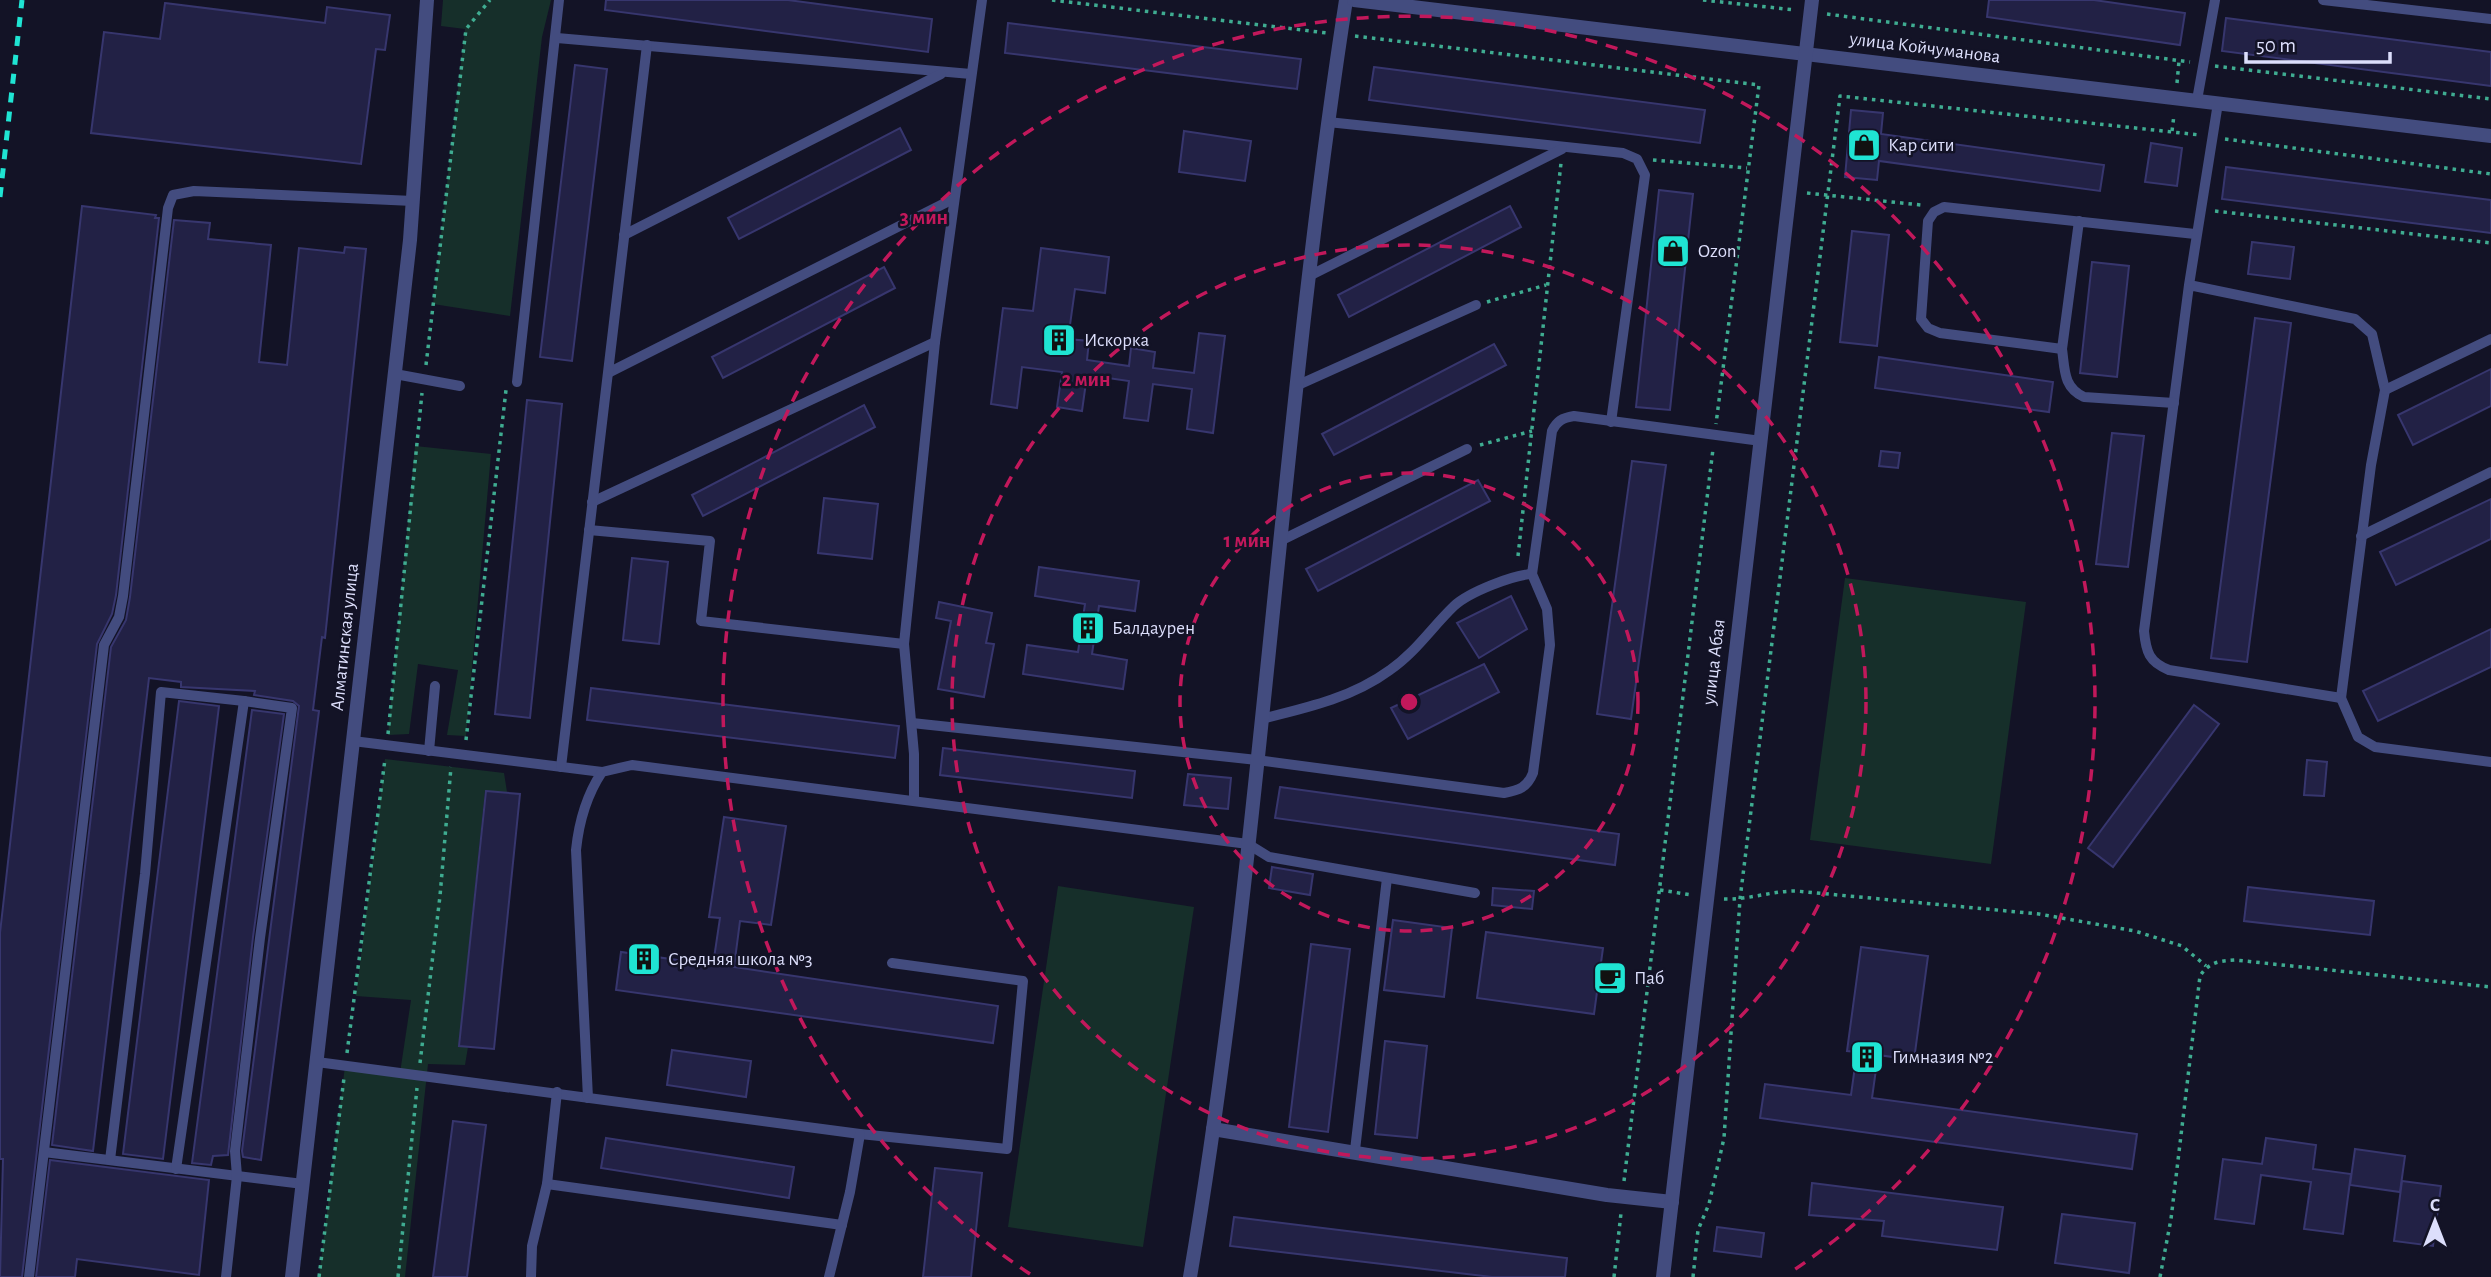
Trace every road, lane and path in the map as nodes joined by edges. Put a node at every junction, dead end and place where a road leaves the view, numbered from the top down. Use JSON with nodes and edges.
{"nodes":[{"id":1,"x":427,"y":0,"type":"edge"},
{"id":2,"x":490,"y":0,"type":"edge"},
{"id":3,"x":559,"y":0,"type":"edge"},
{"id":4,"x":982,"y":0,"type":"edge"},
{"id":5,"x":1052,"y":0,"type":"edge"},
{"id":6,"x":1346,"y":0,"type":"edge"},
{"id":7,"x":1354,"y":0,"type":"edge"},
{"id":8,"x":1703,"y":0,"type":"edge"},
{"id":9,"x":2215,"y":0,"type":"edge"},
{"id":10,"x":2323,"y":0,"type":"edge"},
{"id":11,"x":1811,"y":6,"type":"edge"},
{"id":12,"x":2491,"y":19,"type":"edge"},
{"id":13,"x":1340,"y":35,"type":"junction"},
{"id":14,"x":557,"y":38,"type":"junction"},
{"id":15,"x":647,"y":45,"type":"junction"},
{"id":16,"x":1805,"y":51,"type":"junction"},
{"id":17,"x":2204,"y":65,"type":"junction"},
{"id":18,"x":943,"y":73,"type":"junction"},
{"id":19,"x":971,"y":74,"type":"junction"},
{"id":20,"x":2491,"y":99,"type":"edge"},
{"id":21,"x":2197,"y":100,"type":"junction"},
{"id":22,"x":2218,"y":103,"type":"junction"},
{"id":23,"x":1328,"y":122,"type":"junction"},
{"id":24,"x":2491,"y":136,"type":"edge"},
{"id":25,"x":2212,"y":137,"type":"junction"},
{"id":26,"x":1563,"y":148,"type":"junction"},
{"id":27,"x":1637,"y":159,"type":"junction"},
{"id":28,"x":1748,"y":168,"type":"junction"},
{"id":29,"x":2491,"y":174,"type":"edge"},
{"id":30,"x":1789,"y":190,"type":"junction"},
{"id":31,"x":1827,"y":195,"type":"junction"},
{"id":32,"x":953,"y":199,"type":"junction"},
{"id":33,"x":413,"y":201,"type":"junction"},
{"id":34,"x":1944,"y":207,"type":"junction"},
{"id":35,"x":2199,"y":209,"type":"junction"},
{"id":36,"x":2079,"y":221,"type":"junction"},
{"id":37,"x":2195,"y":234,"type":"junction"},
{"id":38,"x":624,"y":236,"type":"junction"},
{"id":39,"x":2491,"y":243,"type":"edge"},
{"id":40,"x":1309,"y":276,"type":"junction"},
{"id":41,"x":1546,"y":285,"type":"junction"},
{"id":42,"x":2189,"y":285,"type":"junction"},
{"id":43,"x":1476,"y":305,"type":"joint"},
{"id":44,"x":2491,"y":339,"type":"edge"},
{"id":45,"x":935,"y":342,"type":"junction"},
{"id":46,"x":2062,"y":349,"type":"junction"},
{"id":47,"x":610,"y":372,"type":"junction"},
{"id":48,"x":395,"y":374,"type":"junction"},
{"id":49,"x":424,"y":380,"type":"junction"},
{"id":50,"x":512,"y":381,"type":"joint"},
{"id":51,"x":460,"y":386,"type":"dead end"},
{"id":52,"x":1296,"y":386,"type":"junction"},
{"id":53,"x":2385,"y":390,"type":"junction"},
{"id":54,"x":2174,"y":403,"type":"junction"},
{"id":55,"x":1611,"y":422,"type":"junction"},
{"id":56,"x":1532,"y":431,"type":"junction"},
{"id":57,"x":1714,"y":436,"type":"junction"},
{"id":58,"x":1761,"y":442,"type":"junction"},
{"id":59,"x":1467,"y":449,"type":"joint"},
{"id":60,"x":2491,"y":472,"type":"edge"},
{"id":61,"x":592,"y":502,"type":"junction"},
{"id":62,"x":589,"y":530,"type":"junction"},
{"id":63,"x":2361,"y":536,"type":"junction"},
{"id":64,"x":1280,"y":541,"type":"junction"},
{"id":65,"x":1532,"y":574,"type":"junction"},
{"id":66,"x":1516,"y":575,"type":"junction"},
{"id":67,"x":904,"y":644,"type":"junction"},
{"id":68,"x":435,"y":686,"type":"dead end"},
{"id":69,"x":2342,"y":698,"type":"junction"},
{"id":70,"x":244,"y":701,"type":"junction"},
{"id":71,"x":1261,"y":719,"type":"junction"},
{"id":72,"x":912,"y":723,"type":"junction"},
{"id":73,"x":353,"y":741,"type":"junction"},
{"id":74,"x":387,"y":745,"type":"junction"},
{"id":75,"x":429,"y":751,"type":"junction"},
{"id":76,"x":453,"y":753,"type":"junction"},
{"id":77,"x":1257,"y":760,"type":"junction"},
{"id":78,"x":2491,"y":762,"type":"edge"},
{"id":79,"x":561,"y":767,"type":"junction"},
{"id":80,"x":601,"y":772,"type":"junction"},
{"id":81,"x":914,"y":800,"type":"junction"},
{"id":82,"x":1248,"y":844,"type":"junction"},
{"id":83,"x":1387,"y":878,"type":"junction"},
{"id":84,"x":1475,"y":893,"type":"dead end"},
{"id":85,"x":1740,"y":900,"type":"junction"},
{"id":86,"x":892,"y":962,"type":"dead end"},
{"id":87,"x":2206,"y":966,"type":"junction"},
{"id":88,"x":2491,"y":987,"type":"edge"},
{"id":89,"x":317,"y":1062,"type":"junction"},
{"id":90,"x":345,"y":1066,"type":"junction"},
{"id":91,"x":419,"y":1075,"type":"junction"},
{"id":92,"x":557,"y":1092,"type":"junction"},
{"id":93,"x":588,"y":1098,"type":"junction"},
{"id":94,"x":1213,"y":1129,"type":"junction"},
{"id":95,"x":860,"y":1134,"type":"junction"},
{"id":96,"x":1355,"y":1150,"type":"junction"},
{"id":97,"x":44,"y":1152,"type":"junction"},
{"id":98,"x":110,"y":1160,"type":"junction"},
{"id":99,"x":176,"y":1168,"type":"junction"},
{"id":100,"x":237,"y":1176,"type":"junction"},
{"id":101,"x":303,"y":1184,"type":"junction"},
{"id":102,"x":547,"y":1184,"type":"junction"},
{"id":103,"x":1622,"y":1195,"type":"junction"},
{"id":104,"x":1672,"y":1202,"type":"junction"},
{"id":105,"x":842,"y":1225,"type":"junction"},
{"id":106,"x":29,"y":1277,"type":"edge"},
{"id":107,"x":226,"y":1277,"type":"edge"},
{"id":108,"x":292,"y":1277,"type":"edge"},
{"id":109,"x":319,"y":1277,"type":"edge"},
{"id":110,"x":398,"y":1277,"type":"edge"},
{"id":111,"x":531,"y":1277,"type":"edge"},
{"id":112,"x":829,"y":1277,"type":"edge"},
{"id":113,"x":1190,"y":1277,"type":"edge"},
{"id":114,"x":1614,"y":1277,"type":"edge"},
{"id":115,"x":1663,"y":1277,"type":"edge"},
{"id":116,"x":1693,"y":1277,"type":"edge"},
{"id":117,"x":2160,"y":1277,"type":"edge"}],
"edges":[{"from":1,"to":33,"type":"street","name":"Алматинская улица"},
{"from":2,"to":49,"type":"path"},
{"from":3,"to":14,"type":"lane"},
{"from":4,"to":19,"type":"lane"},
{"from":5,"to":13,"type":"path"},
{"from":6,"to":13,"type":"street"},
{"from":7,"to":16,"type":"street","name":"улица Койчуманова"},
{"from":8,"to":11,"type":"path"},
{"from":9,"to":17,"type":"lane"},
{"from":10,"to":12,"type":"lane"},
{"from":11,"to":16,"type":"street","name":"улица Абая"},
{"from":11,"to":17,"type":"path"},
{"from":13,"to":23,"type":"street"},
{"from":13,"to":28,"type":"path"},
{"from":14,"to":15,"type":"lane"},
{"from":14,"to":50,"type":"lane"},
{"from":15,"to":18,"type":"lane"},
{"from":15,"to":38,"type":"lane"},
{"from":16,"to":21,"type":"street","name":"улица Койчуманова"},
{"from":16,"to":30,"type":"street","name":"улица Абая"},
{"from":17,"to":20,"type":"path"},
{"from":17,"to":21,"type":"lane"},
{"from":18,"to":19,"type":"lane"},
{"from":18,"to":38,"type":"lane"},
{"from":19,"to":32,"type":"lane"},
{"from":21,"to":22,"type":"street","name":"улица Койчуманова"},
{"from":22,"to":24,"type":"street","name":"улица Койчуманова"},
{"from":22,"to":25,"type":"lane"},
{"from":23,"to":26,"type":"lane"},
{"from":23,"to":40,"type":"street"},
{"from":25,"to":29,"type":"path"},
{"from":25,"to":31,"type":"path"},
{"from":25,"to":35,"type":"lane"},
{"from":26,"to":27,"type":"lane"},
{"from":26,"to":40,"type":"lane"},
{"from":26,"to":41,"type":"path"},
{"from":27,"to":28,"type":"path"},
{"from":27,"to":55,"type":"lane"},
{"from":28,"to":57,"type":"path"},
{"from":30,"to":31,"type":"path"},
{"from":30,"to":58,"type":"street","name":"улица Абая"},
{"from":31,"to":34,"type":"path"},
{"from":31,"to":85,"type":"path"},
{"from":32,"to":45,"type":"lane"},
{"from":32,"to":47,"type":"lane"},
{"from":33,"to":48,"type":"street","name":"Алматинская улица"},
{"from":33,"to":97,"type":"lane"},
{"from":34,"to":36,"type":"lane"},
{"from":34,"to":46,"type":"lane"},
{"from":35,"to":37,"type":"lane"},
{"from":35,"to":39,"type":"path"},
{"from":36,"to":37,"type":"lane"},
{"from":36,"to":46,"type":"lane"},
{"from":37,"to":42,"type":"lane"},
{"from":38,"to":47,"type":"lane"},
{"from":40,"to":52,"type":"street"},
{"from":41,"to":43,"type":"path"},
{"from":41,"to":56,"type":"path"},
{"from":42,"to":53,"type":"lane"},
{"from":42,"to":54,"type":"lane"},
{"from":43,"to":52,"type":"lane"},
{"from":44,"to":53,"type":"lane"},
{"from":45,"to":61,"type":"lane"},
{"from":45,"to":67,"type":"lane"},
{"from":46,"to":54,"type":"lane"},
{"from":47,"to":61,"type":"lane"},
{"from":48,"to":49,"type":"lane"},
{"from":48,"to":73,"type":"street","name":"Алматинская улица"},
{"from":49,"to":51,"type":"lane"},
{"from":49,"to":74,"type":"path"},
{"from":50,"to":76,"type":"path"},
{"from":52,"to":64,"type":"street"},
{"from":53,"to":63,"type":"lane"},
{"from":54,"to":69,"type":"lane"},
{"from":55,"to":57,"type":"lane"},
{"from":55,"to":65,"type":"lane"},
{"from":56,"to":59,"type":"path"},
{"from":56,"to":66,"type":"path"},
{"from":57,"to":58,"type":"lane"},
{"from":57,"to":103,"type":"path"},
{"from":58,"to":104,"type":"street","name":"улица Абая"},
{"from":59,"to":64,"type":"lane"},
{"from":60,"to":63,"type":"lane"},
{"from":61,"to":62,"type":"lane"},
{"from":62,"to":67,"type":"lane"},
{"from":62,"to":79,"type":"lane"},
{"from":63,"to":69,"type":"lane"},
{"from":64,"to":71,"type":"street"},
{"from":65,"to":66,"type":"lane"},
{"from":65,"to":77,"type":"lane"},
{"from":66,"to":71,"type":"lane"},
{"from":67,"to":72,"type":"lane"},
{"from":68,"to":75,"type":"lane"},
{"from":69,"to":78,"type":"lane"},
{"from":70,"to":98,"type":"lane"},
{"from":70,"to":99,"type":"lane"},
{"from":70,"to":100,"type":"lane"},
{"from":71,"to":77,"type":"street"},
{"from":72,"to":77,"type":"lane"},
{"from":72,"to":81,"type":"lane"},
{"from":73,"to":74,"type":"lane"},
{"from":73,"to":89,"type":"street","name":"Алматинская улица"},
{"from":74,"to":75,"type":"lane"},
{"from":74,"to":90,"type":"path"},
{"from":75,"to":76,"type":"lane"},
{"from":76,"to":79,"type":"lane"},
{"from":76,"to":91,"type":"path"},
{"from":77,"to":82,"type":"street"},
{"from":79,"to":80,"type":"lane"},
{"from":80,"to":81,"type":"lane"},
{"from":80,"to":93,"type":"lane"},
{"from":81,"to":82,"type":"lane"},
{"from":82,"to":83,"type":"lane"},
{"from":82,"to":94,"type":"street"},
{"from":83,"to":84,"type":"lane"},
{"from":83,"to":96,"type":"lane"},
{"from":85,"to":87,"type":"path"},
{"from":85,"to":116,"type":"path"},
{"from":86,"to":95,"type":"lane"},
{"from":87,"to":88,"type":"path"},
{"from":87,"to":117,"type":"path"},
{"from":89,"to":90,"type":"lane"},
{"from":89,"to":101,"type":"street","name":"Алматинская улица"},
{"from":90,"to":91,"type":"lane"},
{"from":90,"to":109,"type":"path"},
{"from":91,"to":92,"type":"lane"},
{"from":91,"to":110,"type":"path"},
{"from":92,"to":93,"type":"lane"},
{"from":92,"to":102,"type":"lane"},
{"from":93,"to":95,"type":"lane"},
{"from":94,"to":96,"type":"street"},
{"from":94,"to":113,"type":"street"},
{"from":95,"to":105,"type":"lane"},
{"from":96,"to":103,"type":"street"},
{"from":97,"to":98,"type":"lane"},
{"from":97,"to":106,"type":"lane"},
{"from":98,"to":99,"type":"lane"},
{"from":99,"to":100,"type":"lane"},
{"from":100,"to":101,"type":"lane"},
{"from":100,"to":107,"type":"lane"},
{"from":101,"to":108,"type":"street","name":"Алматинская улица"},
{"from":102,"to":105,"type":"lane"},
{"from":102,"to":111,"type":"lane"},
{"from":103,"to":104,"type":"street"},
{"from":103,"to":114,"type":"path"},
{"from":104,"to":115,"type":"street","name":"улица Абая"},
{"from":105,"to":112,"type":"lane"}]}
